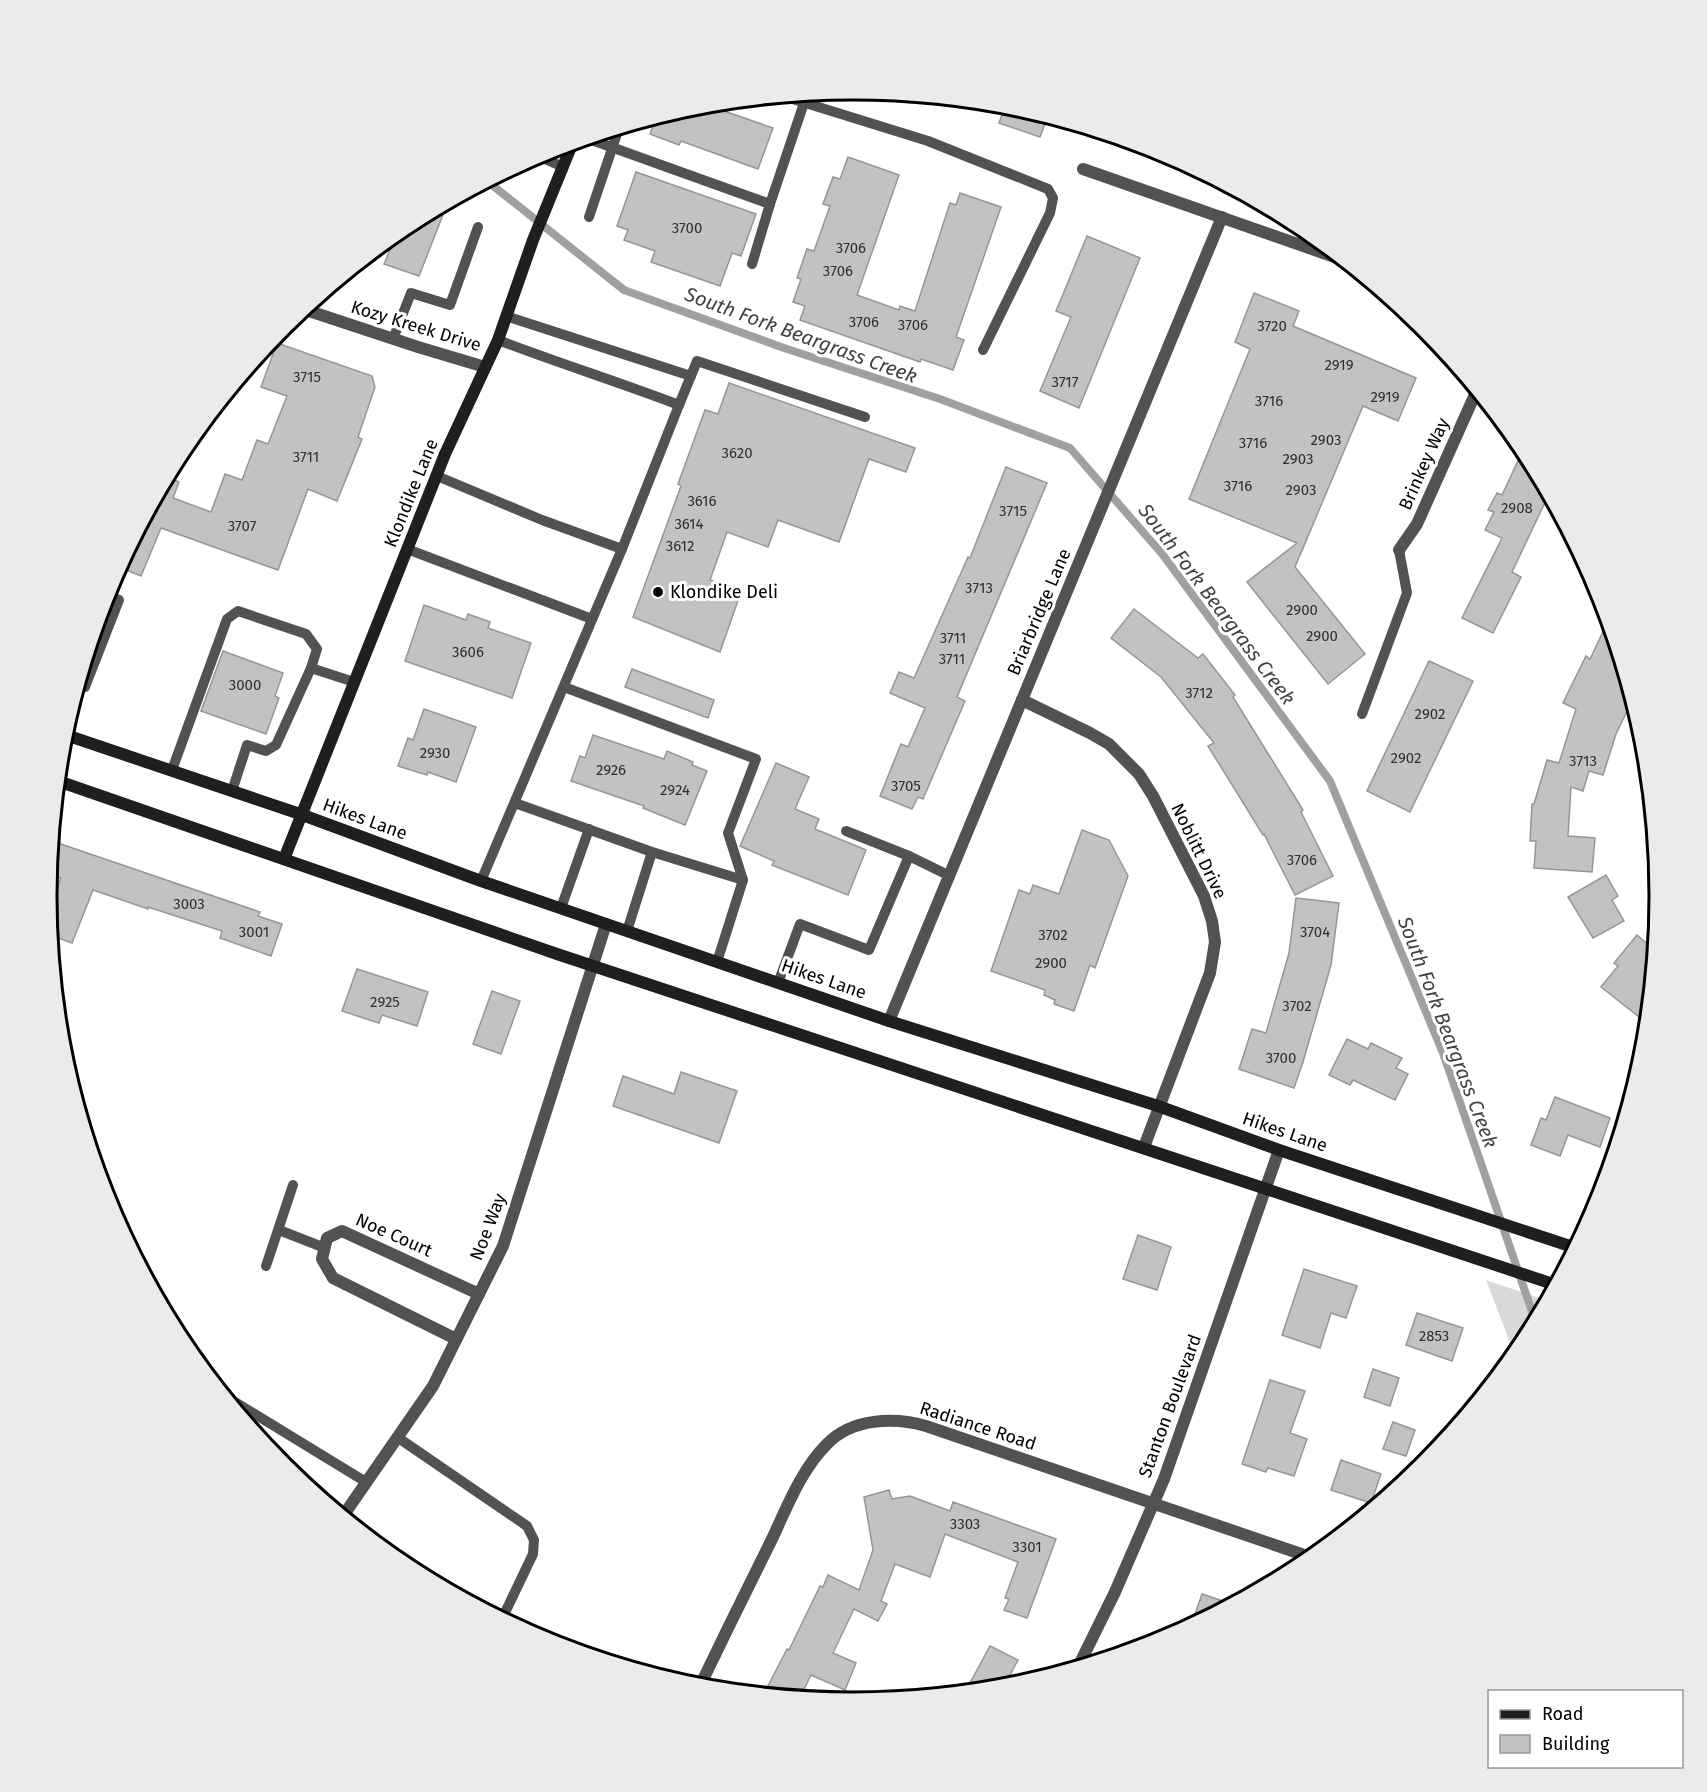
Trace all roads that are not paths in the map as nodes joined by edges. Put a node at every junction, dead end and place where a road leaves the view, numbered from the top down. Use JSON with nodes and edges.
{"nodes":[{"id":1,"x":799,"y":101,"type":"edge"},
{"id":2,"x":804,"y":103,"type":"junction"},
{"id":3,"x":616,"y":136,"type":"edge"},
{"id":4,"x":597,"y":142,"type":"edge"},
{"id":5,"x":612,"y":148,"type":"junction"},
{"id":6,"x":569,"y":153,"type":"edge"},
{"id":7,"x":548,"y":160,"type":"edge"},
{"id":8,"x":563,"y":167,"type":"junction"},
{"id":9,"x":1083,"y":169,"type":"dead end"},
{"id":10,"x":770,"y":204,"type":"junction"},
{"id":11,"x":589,"y":217,"type":"dead end"},
{"id":12,"x":1222,"y":217,"type":"junction"},
{"id":13,"x":478,"y":227,"type":"dead end"},
{"id":14,"x":1322,"y":252,"type":"edge"},
{"id":15,"x":752,"y":264,"type":"dead end"},
{"id":16,"x":312,"y":312,"type":"edge"},
{"id":17,"x":506,"y":316,"type":"junction"},
{"id":18,"x":393,"y":339,"type":"junction"},
{"id":19,"x":498,"y":340,"type":"junction"},
{"id":20,"x":983,"y":350,"type":"dead end"},
{"id":21,"x":485,"y":367,"type":"junction"},
{"id":22,"x":691,"y":376,"type":"junction"},
{"id":23,"x":1474,"y":397,"type":"edge"},
{"id":24,"x":680,"y":405,"type":"junction"},
{"id":25,"x":866,"y":417,"type":"dead end"},
{"id":26,"x":436,"y":476,"type":"junction"},
{"id":27,"x":407,"y":549,"type":"junction"},
{"id":28,"x":622,"y":549,"type":"junction"},
{"id":29,"x":1399,"y":550,"type":"joint"},
{"id":30,"x":115,"y":598,"type":"edge"},
{"id":31,"x":592,"y":619,"type":"junction"},
{"id":32,"x":311,"y":668,"type":"junction"},
{"id":33,"x":354,"y":682,"type":"junction"},
{"id":34,"x":85,"y":687,"type":"edge"},
{"id":35,"x":564,"y":687,"type":"junction"},
{"id":36,"x":1022,"y":700,"type":"junction"},
{"id":37,"x":1362,"y":714,"type":"dead end"},
{"id":38,"x":73,"y":737,"type":"edge"},
{"id":39,"x":172,"y":770,"type":"junction"},
{"id":40,"x":65,"y":784,"type":"edge"},
{"id":41,"x":232,"y":791,"type":"junction"},
{"id":42,"x":515,"y":803,"type":"junction"},
{"id":43,"x":300,"y":814,"type":"junction"},
{"id":44,"x":589,"y":829,"type":"junction"},
{"id":45,"x":846,"y":831,"type":"dead end"},
{"id":46,"x":652,"y":852,"type":"junction"},
{"id":47,"x":909,"y":856,"type":"junction"},
{"id":48,"x":284,"y":859,"type":"junction"},
{"id":49,"x":950,"y":876,"type":"junction"},
{"id":50,"x":743,"y":880,"type":"junction"},
{"id":51,"x":481,"y":881,"type":"junction"},
{"id":52,"x":561,"y":908,"type":"junction"},
{"id":53,"x":606,"y":924,"type":"junction"},
{"id":54,"x":627,"y":931,"type":"junction"},
{"id":55,"x":717,"y":962,"type":"junction"},
{"id":56,"x":593,"y":966,"type":"junction"},
{"id":57,"x":778,"y":983,"type":"junction"},
{"id":58,"x":889,"y":1021,"type":"junction"},
{"id":59,"x":1158,"y":1106,"type":"junction"},
{"id":60,"x":1144,"y":1147,"type":"junction"},
{"id":61,"x":1279,"y":1149,"type":"junction"},
{"id":62,"x":292,"y":1185,"type":"dead end"},
{"id":63,"x":1266,"y":1188,"type":"junction"},
{"id":64,"x":279,"y":1230,"type":"junction"},
{"id":65,"x":1569,"y":1246,"type":"edge"},
{"id":66,"x":325,"y":1248,"type":"junction"},
{"id":67,"x":266,"y":1266,"type":"dead end"},
{"id":68,"x":1549,"y":1283,"type":"edge"},
{"id":69,"x":479,"y":1294,"type":"junction"},
{"id":70,"x":456,"y":1339,"type":"junction"},
{"id":71,"x":244,"y":1408,"type":"edge"},
{"id":72,"x":397,"y":1437,"type":"junction"},
{"id":73,"x":366,"y":1482,"type":"junction"},
{"id":74,"x":1153,"y":1504,"type":"junction"},
{"id":75,"x":347,"y":1510,"type":"edge"},
{"id":76,"x":1301,"y":1554,"type":"edge"},
{"id":77,"x":505,"y":1612,"type":"edge"},
{"id":78,"x":1082,"y":1658,"type":"edge"},
{"id":79,"x":704,"y":1678,"type":"edge"}],
"edges":[{"from":1,"to":2,"type":"lane"},
{"from":2,"to":10,"type":"lane"},
{"from":2,"to":20,"type":"lane"},
{"from":3,"to":5,"type":"lane"},
{"from":4,"to":5,"type":"lane"},
{"from":5,"to":10,"type":"lane"},
{"from":5,"to":11,"type":"lane"},
{"from":6,"to":8,"type":"main road","name":"Klondike Lane"},
{"from":7,"to":8,"type":"lane"},
{"from":8,"to":17,"type":"main road","name":"Klondike Lane"},
{"from":9,"to":12,"type":"street"},
{"from":10,"to":15,"type":"lane"},
{"from":12,"to":14,"type":"street"},
{"from":12,"to":36,"type":"street","name":"Briarbridge Lane"},
{"from":13,"to":18,"type":"lane"},
{"from":16,"to":18,"type":"street","name":"Kozy Kreek Drive"},
{"from":17,"to":19,"type":"main road","name":"Klondike Lane"},
{"from":17,"to":22,"type":"lane"},
{"from":18,"to":21,"type":"street","name":"Kozy Kreek Drive"},
{"from":19,"to":21,"type":"main road","name":"Klondike Lane"},
{"from":19,"to":24,"type":"lane"},
{"from":21,"to":26,"type":"main road","name":"Klondike Lane"},
{"from":22,"to":24,"type":"lane"},
{"from":22,"to":25,"type":"lane"},
{"from":23,"to":29,"type":"street","name":"Brinkey Way"},
{"from":24,"to":28,"type":"lane"},
{"from":26,"to":27,"type":"main road","name":"Klondike Lane"},
{"from":26,"to":28,"type":"lane"},
{"from":27,"to":31,"type":"lane"},
{"from":27,"to":33,"type":"main road","name":"Klondike Lane"},
{"from":28,"to":31,"type":"lane"},
{"from":29,"to":37,"type":"lane"},
{"from":30,"to":34,"type":"lane"},
{"from":31,"to":35,"type":"lane"},
{"from":32,"to":33,"type":"lane"},
{"from":32,"to":39,"type":"lane"},
{"from":32,"to":41,"type":"lane"},
{"from":33,"to":43,"type":"main road","name":"Klondike Lane"},
{"from":35,"to":42,"type":"lane"},
{"from":35,"to":50,"type":"lane"},
{"from":36,"to":49,"type":"street","name":"Briarbridge Lane"},
{"from":36,"to":59,"type":"street","name":"Noblitt Drive"},
{"from":38,"to":39,"type":"main road","name":"Hikes Lane"},
{"from":39,"to":41,"type":"main road","name":"Hikes Lane"},
{"from":40,"to":48,"type":"main road"},
{"from":41,"to":43,"type":"main road","name":"Hikes Lane"},
{"from":42,"to":44,"type":"lane"},
{"from":42,"to":51,"type":"lane"},
{"from":43,"to":48,"type":"main road","name":"Klondike Lane"},
{"from":43,"to":51,"type":"main road","name":"Hikes Lane"},
{"from":44,"to":46,"type":"lane"},
{"from":44,"to":52,"type":"lane"},
{"from":45,"to":47,"type":"lane"},
{"from":46,"to":50,"type":"lane"},
{"from":46,"to":54,"type":"lane"},
{"from":47,"to":49,"type":"lane"},
{"from":47,"to":57,"type":"lane"},
{"from":48,"to":56,"type":"main road"},
{"from":49,"to":58,"type":"street","name":"Briarbridge Lane"},
{"from":50,"to":55,"type":"lane"},
{"from":51,"to":52,"type":"main road","name":"Hikes Lane"},
{"from":52,"to":53,"type":"main road","name":"Hikes Lane"},
{"from":53,"to":54,"type":"main road","name":"Hikes Lane"},
{"from":53,"to":56,"type":"street","name":"Noe Way"},
{"from":54,"to":55,"type":"main road","name":"Hikes Lane"},
{"from":55,"to":57,"type":"main road","name":"Hikes Lane"},
{"from":56,"to":60,"type":"main road"},
{"from":56,"to":69,"type":"street","name":"Noe Way"},
{"from":57,"to":58,"type":"main road","name":"Hikes Lane"},
{"from":58,"to":59,"type":"main road","name":"Hikes Lane"},
{"from":59,"to":60,"type":"street","name":"Noblitt Drive"},
{"from":59,"to":61,"type":"main road","name":"Hikes Lane"},
{"from":60,"to":63,"type":"main road"},
{"from":61,"to":63,"type":"street","name":"Stanton Boulevard"},
{"from":61,"to":65,"type":"main road","name":"Hikes Lane"},
{"from":62,"to":64,"type":"lane"},
{"from":63,"to":68,"type":"main road"},
{"from":63,"to":74,"type":"street","name":"Stanton Boulevard"},
{"from":64,"to":66,"type":"lane"},
{"from":64,"to":67,"type":"lane"},
{"from":66,"to":69,"type":"street","name":"Noe Court"},
{"from":66,"to":70,"type":"street"},
{"from":69,"to":70,"type":"street","name":"Noe Way"},
{"from":70,"to":72,"type":"street","name":"Noe Way"},
{"from":71,"to":73,"type":"lane"},
{"from":72,"to":73,"type":"street","name":"Noe Way"},
{"from":72,"to":77,"type":"lane"},
{"from":73,"to":75,"type":"street","name":"Noe Way"},
{"from":74,"to":76,"type":"street","name":"Radiance Road"},
{"from":74,"to":78,"type":"street","name":"Stanton Boulevard"},
{"from":74,"to":79,"type":"street","name":"Radiance Road"}]}
